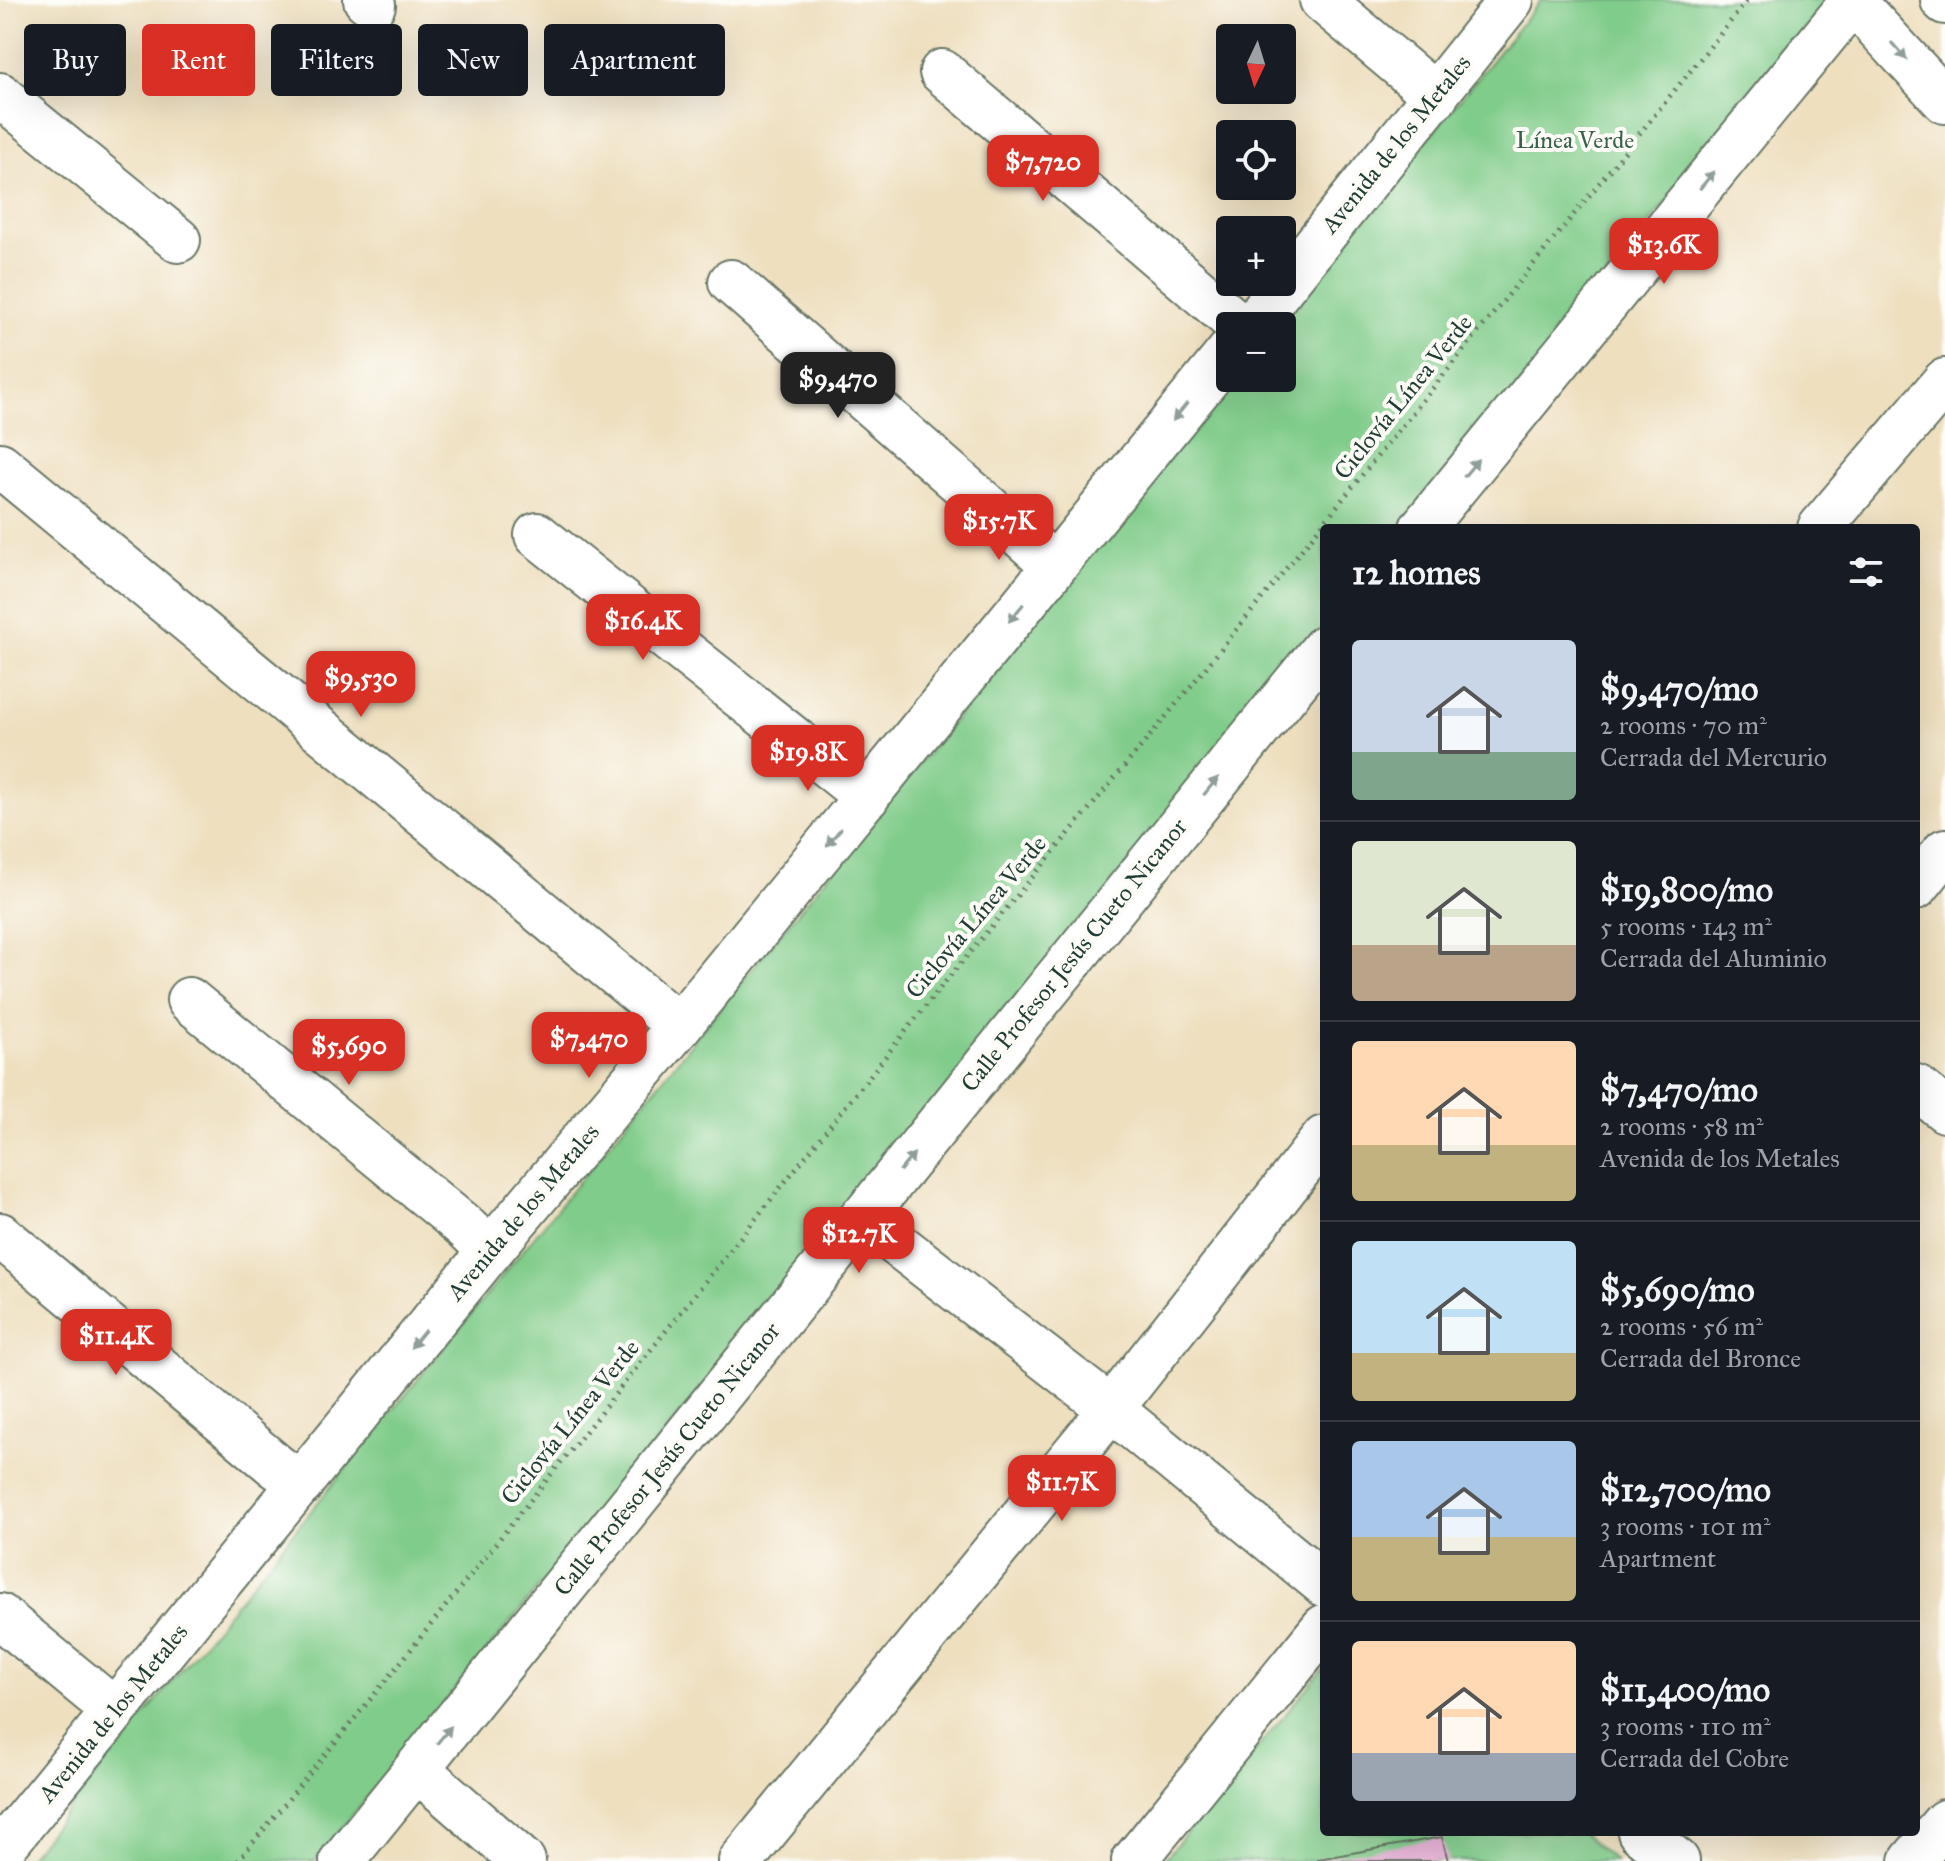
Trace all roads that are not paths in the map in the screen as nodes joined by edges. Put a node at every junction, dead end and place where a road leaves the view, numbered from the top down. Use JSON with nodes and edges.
{"nodes":[{"id":1,"x":1322,"y":0,"type":"edge"},
{"id":2,"x":1511,"y":0,"type":"edge"},
{"id":3,"x":1853,"y":0,"type":"edge"},
{"id":4,"x":942,"y":72,"type":"dead end"},
{"id":5,"x":0,"y":95,"type":"edge"},
{"id":6,"x":1436,"y":96,"type":"junction"},
{"id":7,"x":1945,"y":101,"type":"edge"},
{"id":8,"x":178,"y":240,"type":"dead end"},
{"id":9,"x":731,"y":282,"type":"dead end"},
{"id":10,"x":1224,"y":312,"type":"edge"},
{"id":11,"x":1262,"y":312,"type":"edge"},
{"id":12,"x":1216,"y":368,"type":"edge"},
{"id":13,"x":1945,"y":381,"type":"edge"},
{"id":14,"x":0,"y":465,"type":"edge"},
{"id":15,"x":1425,"y":524,"type":"edge"},
{"id":16,"x":1823,"y":524,"type":"edge"},
{"id":17,"x":537,"y":535,"type":"dead end"},
{"id":18,"x":1054,"y":565,"type":"junction"},
{"id":19,"x":1320,"y":653,"type":"edge"},
{"id":20,"x":867,"y":797,"type":"junction"},
{"id":21,"x":1945,"y":851,"type":"edge"},
{"id":22,"x":1920,"y":882,"type":"edge"},
{"id":23,"x":189,"y":1000,"type":"dead end"},
{"id":24,"x":679,"y":1026,"type":"junction"},
{"id":25,"x":1920,"y":1090,"type":"edge"},
{"id":26,"x":1945,"y":1110,"type":"edge"},
{"id":27,"x":1320,"y":1143,"type":"edge"},
{"id":28,"x":862,"y":1217,"type":"junction"},
{"id":29,"x":0,"y":1235,"type":"edge"},
{"id":30,"x":490,"y":1251,"type":"junction"},
{"id":31,"x":1111,"y":1409,"type":"junction"},
{"id":32,"x":301,"y":1484,"type":"junction"},
{"id":33,"x":1320,"y":1581,"type":"edge"},
{"id":34,"x":0,"y":1616,"type":"edge"},
{"id":35,"x":1320,"y":1632,"type":"edge"},
{"id":36,"x":115,"y":1711,"type":"junction"},
{"id":37,"x":417,"y":1769,"type":"junction"},
{"id":38,"x":1945,"y":1822,"type":"edge"},
{"id":39,"x":1645,"y":1836,"type":"edge"},
{"id":40,"x":0,"y":1851,"type":"edge"},
{"id":41,"x":342,"y":1861,"type":"edge"},
{"id":42,"x":523,"y":1861,"type":"edge"},
{"id":43,"x":741,"y":1861,"type":"edge"},
{"id":44,"x":1134,"y":1861,"type":"edge"},
{"id":45,"x":1677,"y":1861,"type":"edge"},
{"id":46,"x":1912,"y":1861,"type":"edge"}],
"edges":[{"from":1,"to":6,"type":"street"},
{"from":2,"to":6,"type":"street","name":"Avenida de los Metales"},
{"from":3,"to":7,"type":"street","one_way":true},
{"from":15,"to":3,"type":"street","one_way":true},
{"from":4,"to":10,"type":"street"},
{"from":5,"to":8,"type":"street"},
{"from":6,"to":11,"type":"street","name":"Avenida de los Metales"},
{"from":9,"to":18,"type":"street"},
{"from":12,"to":18,"type":"street","name":"Avenida de los Metales","one_way":true},
{"from":13,"to":16,"type":"street"},
{"from":14,"to":24,"type":"street"},
{"from":17,"to":20,"type":"street"},
{"from":18,"to":20,"type":"street","name":"Avenida de los Metales","one_way":true},
{"from":28,"to":19,"type":"street","name":"Calle Profesor Jesús Cueto Nicanor","one_way":true},
{"from":20,"to":24,"type":"street","name":"Avenida de los Metales","one_way":true},
{"from":21,"to":22,"type":"street"},
{"from":23,"to":30,"type":"street"},
{"from":24,"to":30,"type":"street","name":"Avenida de los Metales"},
{"from":25,"to":26,"type":"street"},
{"from":27,"to":31,"type":"street"},
{"from":28,"to":31,"type":"street"},
{"from":37,"to":28,"type":"street","name":"Calle Profesor Jesús Cueto Nicanor","one_way":true},
{"from":29,"to":32,"type":"street"},
{"from":30,"to":32,"type":"street","name":"Avenida de los Metales","one_way":true},
{"from":31,"to":33,"type":"street"},
{"from":31,"to":43,"type":"street"},
{"from":32,"to":36,"type":"street","name":"Avenida de los Metales"},
{"from":34,"to":36,"type":"street"},
{"from":35,"to":44,"type":"street"},
{"from":36,"to":40,"type":"street","name":"Avenida de los Metales"},
{"from":37,"to":41,"type":"street","name":"Calle Profesor Jesús Cueto Nicanor"},
{"from":37,"to":42,"type":"street"},
{"from":38,"to":46,"type":"street"},
{"from":39,"to":45,"type":"street"}]}
